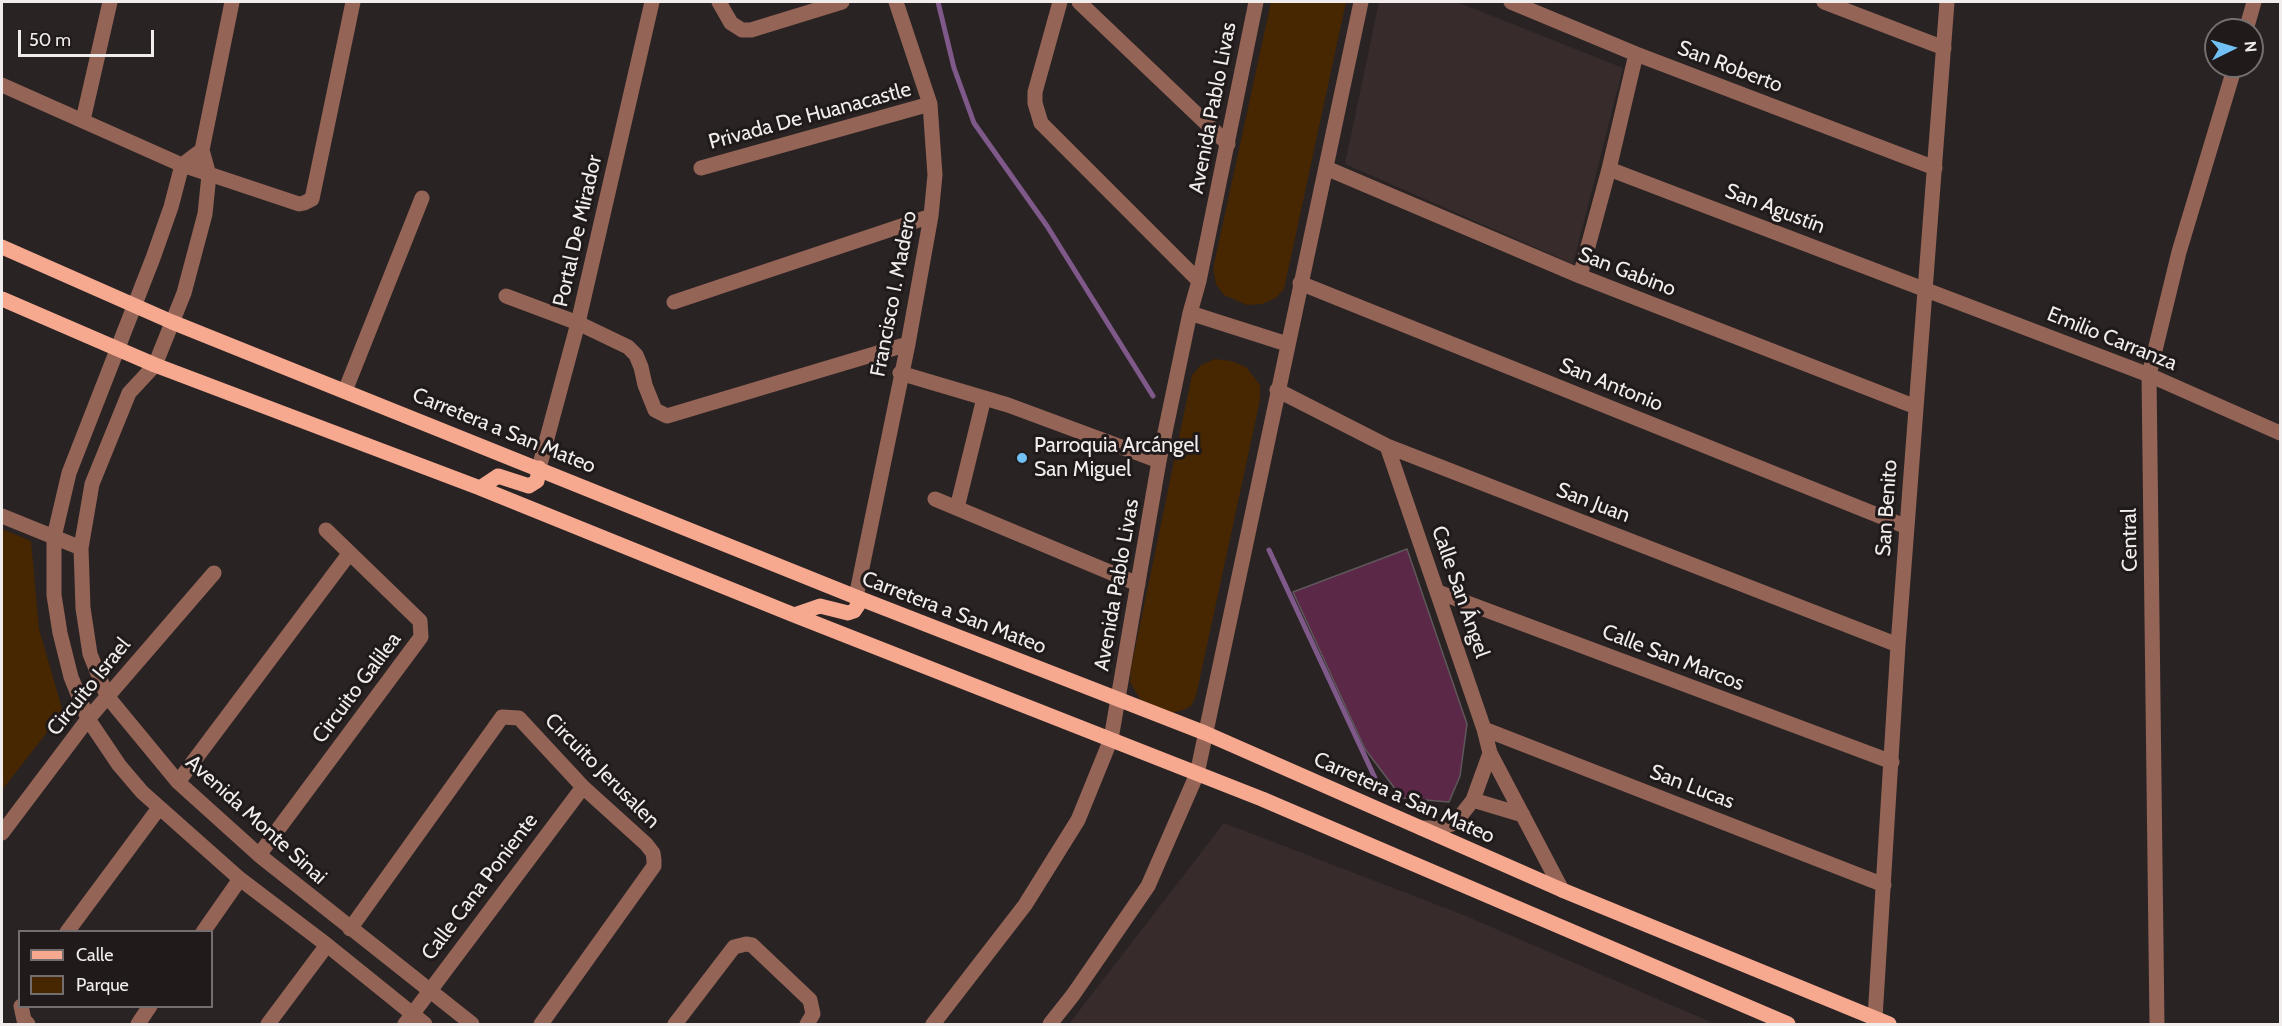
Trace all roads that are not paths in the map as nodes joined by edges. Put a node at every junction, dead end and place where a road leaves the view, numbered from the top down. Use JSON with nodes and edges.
{"nodes":[{"id":1,"x":110,"y":2,"type":"edge"},
{"id":2,"x":232,"y":2,"type":"edge"},
{"id":3,"x":353,"y":2,"type":"edge"},
{"id":4,"x":652,"y":2,"type":"edge"},
{"id":5,"x":719,"y":2,"type":"edge"},
{"id":6,"x":842,"y":2,"type":"edge"},
{"id":7,"x":896,"y":2,"type":"edge"},
{"id":8,"x":1060,"y":2,"type":"edge"},
{"id":9,"x":1078,"y":2,"type":"edge"},
{"id":10,"x":1361,"y":2,"type":"edge"},
{"id":11,"x":1511,"y":2,"type":"edge"},
{"id":12,"x":1824,"y":2,"type":"edge"},
{"id":13,"x":1947,"y":2,"type":"edge"},
{"id":14,"x":2254,"y":2,"type":"edge"},
{"id":15,"x":1252,"y":5,"type":"edge"},
{"id":16,"x":2249,"y":18,"type":"edge"},
{"id":17,"x":1944,"y":48,"type":"junction"},
{"id":18,"x":1636,"y":54,"type":"junction"},
{"id":19,"x":2231,"y":78,"type":"edge"},
{"id":20,"x":2,"y":85,"type":"edge"},
{"id":21,"x":930,"y":104,"type":"junction"},
{"id":22,"x":83,"y":120,"type":"junction"},
{"id":23,"x":1228,"y":144,"type":"junction"},
{"id":24,"x":202,"y":150,"type":"junction"},
{"id":25,"x":182,"y":165,"type":"junction"},
{"id":26,"x":701,"y":168,"type":"dead end"},
{"id":27,"x":1326,"y":168,"type":"junction"},
{"id":28,"x":1935,"y":168,"type":"junction"},
{"id":29,"x":1609,"y":169,"type":"junction"},
{"id":30,"x":209,"y":175,"type":"junction"},
{"id":31,"x":422,"y":198,"type":"dead end"},
{"id":32,"x":931,"y":216,"type":"junction"},
{"id":33,"x":2,"y":248,"type":"edge"},
{"id":34,"x":1580,"y":276,"type":"junction"},
{"id":35,"x":1199,"y":281,"type":"junction"},
{"id":36,"x":1300,"y":283,"type":"junction"},
{"id":37,"x":1926,"y":289,"type":"junction"},
{"id":38,"x":506,"y":296,"type":"dead end"},
{"id":39,"x":2,"y":299,"type":"edge"},
{"id":40,"x":674,"y":302,"type":"dead end"},
{"id":41,"x":135,"y":304,"type":"junction"},
{"id":42,"x":1190,"y":313,"type":"junction"},
{"id":43,"x":172,"y":322,"type":"junction"},
{"id":44,"x":578,"y":323,"type":"junction"},
{"id":45,"x":908,"y":344,"type":"junction"},
{"id":46,"x":1287,"y":344,"type":"junction"},
{"id":47,"x":119,"y":348,"type":"junction"},
{"id":48,"x":155,"y":365,"type":"junction"},
{"id":49,"x":900,"y":373,"type":"junction"},
{"id":50,"x":2149,"y":375,"type":"junction"},
{"id":51,"x":1277,"y":390,"type":"junction"},
{"id":52,"x":345,"y":391,"type":"junction"},
{"id":53,"x":984,"y":398,"type":"junction"},
{"id":54,"x":1916,"y":407,"type":"junction"},
{"id":55,"x":2280,"y":433,"type":"edge"},
{"id":56,"x":1387,"y":446,"type":"junction"},
{"id":57,"x":1159,"y":461,"type":"junction"},
{"id":58,"x":539,"y":468,"type":"junction"},
{"id":59,"x":480,"y":488,"type":"junction"},
{"id":60,"x":935,"y":499,"type":"dead end"},
{"id":61,"x":957,"y":508,"type":"junction"},
{"id":62,"x":2,"y":516,"type":"edge"},
{"id":63,"x":1906,"y":527,"type":"junction"},
{"id":64,"x":326,"y":530,"type":"dead end"},
{"id":65,"x":54,"y":537,"type":"junction"},
{"id":66,"x":81,"y":548,"type":"junction"},
{"id":67,"x":350,"y":554,"type":"junction"},
{"id":68,"x":214,"y":573,"type":"dead end"},
{"id":69,"x":1138,"y":584,"type":"junction"},
{"id":70,"x":1438,"y":592,"type":"junction"},
{"id":71,"x":856,"y":597,"type":"junction"},
{"id":72,"x":794,"y":615,"type":"junction"},
{"id":73,"x":1898,"y":645,"type":"junction"},
{"id":74,"x":107,"y":696,"type":"junction"},
{"id":75,"x":1118,"y":700,"type":"junction"},
{"id":76,"x":88,"y":719,"type":"junction"},
{"id":77,"x":1484,"y":729,"type":"junction"},
{"id":78,"x":1205,"y":733,"type":"junction"},
{"id":79,"x":1111,"y":739,"type":"junction"},
{"id":80,"x":1490,"y":753,"type":"junction"},
{"id":81,"x":1892,"y":762,"type":"junction"},
{"id":82,"x":1197,"y":774,"type":"junction"},
{"id":83,"x":178,"y":783,"type":"junction"},
{"id":84,"x":583,"y":787,"type":"junction"},
{"id":85,"x":1473,"y":800,"type":"junction"},
{"id":86,"x":159,"y":808,"type":"junction"},
{"id":87,"x":1523,"y":815,"type":"junction"},
{"id":88,"x":3,"y":827,"type":"edge"},
{"id":89,"x":1419,"y":828,"type":"junction"},
{"id":90,"x":259,"y":855,"type":"junction"},
{"id":91,"x":240,"y":879,"type":"junction"},
{"id":92,"x":1884,"y":885,"type":"junction"},
{"id":93,"x":1562,"y":890,"type":"junction"},
{"id":94,"x":350,"y":929,"type":"junction"},
{"id":95,"x":68,"y":930,"type":"edge"},
{"id":96,"x":204,"y":930,"type":"edge"},
{"id":97,"x":327,"y":945,"type":"junction"},
{"id":98,"x":430,"y":989,"type":"junction"},
{"id":99,"x":21,"y":1008,"type":"edge"},
{"id":100,"x":149,"y":1008,"type":"edge"},
{"id":101,"x":409,"y":1019,"type":"edge"},
{"id":102,"x":1781,"y":1021,"type":"edge"},
{"id":103,"x":1879,"y":1023,"type":"edge"},
{"id":104,"x":28,"y":1024,"type":"edge"},
{"id":105,"x":138,"y":1024,"type":"edge"},
{"id":106,"x":268,"y":1024,"type":"edge"},
{"id":107,"x":425,"y":1024,"type":"edge"},
{"id":108,"x":472,"y":1024,"type":"edge"},
{"id":109,"x":541,"y":1024,"type":"edge"},
{"id":110,"x":675,"y":1024,"type":"edge"},
{"id":111,"x":807,"y":1024,"type":"edge"},
{"id":112,"x":933,"y":1024,"type":"edge"},
{"id":113,"x":1050,"y":1024,"type":"edge"},
{"id":114,"x":1799,"y":1024,"type":"edge"},
{"id":115,"x":2157,"y":1024,"type":"edge"}],
"edges":[{"from":1,"to":22,"type":"street"},
{"from":2,"to":24,"type":"street"},
{"from":3,"to":30,"type":"street"},
{"from":4,"to":44,"type":"street","name":"Portal De Mirador"},
{"from":5,"to":6,"type":"street"},
{"from":7,"to":21,"type":"street","name":"Francisco I. Madero"},
{"from":8,"to":35,"type":"street"},
{"from":9,"to":23,"type":"street"},
{"from":10,"to":27,"type":"street"},
{"from":11,"to":18,"type":"street","name":"San Roberto"},
{"from":12,"to":17,"type":"street"},
{"from":13,"to":17,"type":"street","name":"San Benito"},
{"from":14,"to":16,"type":"street"},
{"from":15,"to":23,"type":"street","name":"Avenida Pablo Livas"},
{"from":17,"to":28,"type":"street","name":"San Benito"},
{"from":18,"to":28,"type":"street","name":"San Roberto"},
{"from":18,"to":29,"type":"street"},
{"from":19,"to":50,"type":"street","name":"Central"},
{"from":20,"to":22,"type":"street"},
{"from":21,"to":26,"type":"street","name":"Privada De Huanacastle"},
{"from":21,"to":32,"type":"street","name":"Francisco I. Madero"},
{"from":22,"to":25,"type":"street"},
{"from":23,"to":35,"type":"street","name":"Avenida Pablo Livas"},
{"from":24,"to":25,"type":"street"},
{"from":24,"to":30,"type":"street"},
{"from":25,"to":30,"type":"street"},
{"from":25,"to":41,"type":"street"},
{"from":27,"to":34,"type":"street","name":"San Gabino"},
{"from":27,"to":36,"type":"street"},
{"from":28,"to":37,"type":"street","name":"San Benito"},
{"from":29,"to":34,"type":"street"},
{"from":29,"to":37,"type":"street","name":"San Agustín"},
{"from":30,"to":43,"type":"street"},
{"from":31,"to":52,"type":"street"},
{"from":32,"to":40,"type":"street"},
{"from":32,"to":45,"type":"street","name":"Francisco I. Madero"},
{"from":33,"to":41,"type":"main road","name":"Carretera a San Mateo"},
{"from":34,"to":54,"type":"street","name":"San Gabino"},
{"from":35,"to":42,"type":"street","name":"Avenida Pablo Livas"},
{"from":36,"to":46,"type":"street"},
{"from":36,"to":63,"type":"street","name":"San Antonio"},
{"from":37,"to":50,"type":"street","name":"Emilio Carranza"},
{"from":37,"to":54,"type":"street","name":"San Benito"},
{"from":38,"to":44,"type":"street"},
{"from":39,"to":47,"type":"main road"},
{"from":41,"to":43,"type":"main road","name":"Carretera a San Mateo"},
{"from":41,"to":47,"type":"street"},
{"from":42,"to":46,"type":"street"},
{"from":42,"to":57,"type":"street","name":"Avenida Pablo Livas"},
{"from":43,"to":48,"type":"street"},
{"from":43,"to":52,"type":"main road","name":"Carretera a San Mateo"},
{"from":44,"to":45,"type":"street"},
{"from":44,"to":58,"type":"street","name":"Portal De Mirador"},
{"from":45,"to":49,"type":"street","name":"Francisco I. Madero"},
{"from":46,"to":51,"type":"street"},
{"from":47,"to":48,"type":"main road"},
{"from":47,"to":65,"type":"street"},
{"from":48,"to":59,"type":"main road"},
{"from":48,"to":66,"type":"street","name":"Avenida Monte Sinai"},
{"from":49,"to":53,"type":"street"},
{"from":49,"to":71,"type":"street","name":"Francisco I. Madero"},
{"from":50,"to":55,"type":"street","name":"Emilio Carranza"},
{"from":50,"to":115,"type":"street","name":"Central"},
{"from":51,"to":56,"type":"street","name":"San Juan"},
{"from":51,"to":78,"type":"street"},
{"from":52,"to":58,"type":"main road","name":"Carretera a San Mateo"},
{"from":53,"to":57,"type":"street"},
{"from":53,"to":61,"type":"street"},
{"from":54,"to":63,"type":"street","name":"San Benito"},
{"from":56,"to":70,"type":"street","name":"Calle San Ángel"},
{"from":56,"to":73,"type":"street","name":"San Juan"},
{"from":57,"to":69,"type":"street","name":"Avenida Pablo Livas"},
{"from":58,"to":59,"type":"main road"},
{"from":58,"to":71,"type":"main road","name":"Carretera a San Mateo"},
{"from":59,"to":72,"type":"main road"},
{"from":60,"to":61,"type":"street"},
{"from":61,"to":69,"type":"street"},
{"from":62,"to":65,"type":"street"},
{"from":63,"to":73,"type":"street","name":"San Benito"},
{"from":64,"to":67,"type":"street","name":"Circuito Galilea"},
{"from":65,"to":66,"type":"street"},
{"from":65,"to":76,"type":"street"},
{"from":66,"to":74,"type":"street","name":"Avenida Monte Sinai"},
{"from":67,"to":83,"type":"street"},
{"from":67,"to":90,"type":"street","name":"Circuito Galilea"},
{"from":68,"to":74,"type":"street","name":"Circuito Israel"},
{"from":69,"to":75,"type":"street","name":"Avenida Pablo Livas"},
{"from":70,"to":77,"type":"street","name":"Calle San Ángel"},
{"from":70,"to":81,"type":"street","name":"Calle San Marcos"},
{"from":71,"to":72,"type":"main road"},
{"from":71,"to":75,"type":"main road","name":"Carretera a San Mateo"},
{"from":72,"to":79,"type":"main road"},
{"from":73,"to":81,"type":"street","name":"San Benito"},
{"from":74,"to":76,"type":"street","name":"Circuito Israel"},
{"from":74,"to":83,"type":"street","name":"Avenida Monte Sinai"},
{"from":75,"to":78,"type":"main road","name":"Carretera a San Mateo"},
{"from":75,"to":79,"type":"street","name":"Avenida Pablo Livas"},
{"from":76,"to":86,"type":"street"},
{"from":76,"to":88,"type":"street","name":"Circuito Israel"},
{"from":77,"to":80,"type":"street","name":"Calle San Ángel"},
{"from":77,"to":92,"type":"street","name":"San Lucas"},
{"from":78,"to":82,"type":"street"},
{"from":78,"to":89,"type":"main road","name":"Carretera a San Mateo"},
{"from":79,"to":82,"type":"main road"},
{"from":79,"to":112,"type":"street","name":"Avenida Pablo Livas"},
{"from":80,"to":85,"type":"street"},
{"from":80,"to":87,"type":"street","name":"Calle San Ángel"},
{"from":81,"to":92,"type":"street","name":"San Benito"},
{"from":82,"to":102,"type":"main road"},
{"from":82,"to":113,"type":"street"},
{"from":83,"to":90,"type":"street","name":"Avenida Monte Sinai"},
{"from":84,"to":94,"type":"street","name":"Circuito Jerusalen"},
{"from":84,"to":98,"type":"street","name":"Calle Cana Poniente"},
{"from":84,"to":109,"type":"street","name":"Circuito Jerusalen"},
{"from":85,"to":87,"type":"street"},
{"from":85,"to":89,"type":"street"},
{"from":86,"to":91,"type":"street"},
{"from":86,"to":95,"type":"street"},
{"from":87,"to":93,"type":"street","name":"Calle San Ángel"},
{"from":89,"to":93,"type":"main road","name":"Carretera a San Mateo"},
{"from":90,"to":94,"type":"street","name":"Avenida Monte Sinai"},
{"from":91,"to":96,"type":"street"},
{"from":91,"to":97,"type":"street"},
{"from":92,"to":103,"type":"street","name":"San Benito"},
{"from":93,"to":103,"type":"main road","name":"Carretera a San Mateo"},
{"from":94,"to":98,"type":"street","name":"Avenida Monte Sinai"},
{"from":97,"to":101,"type":"street"},
{"from":97,"to":106,"type":"street"},
{"from":98,"to":101,"type":"street","name":"Calle Cana Poniente"},
{"from":98,"to":108,"type":"street","name":"Avenida Monte Sinai"},
{"from":99,"to":104,"type":"street"},
{"from":100,"to":105,"type":"street"},
{"from":101,"to":107,"type":"street"},
{"from":102,"to":114,"type":"main road"},
{"from":110,"to":111,"type":"street"}]}
